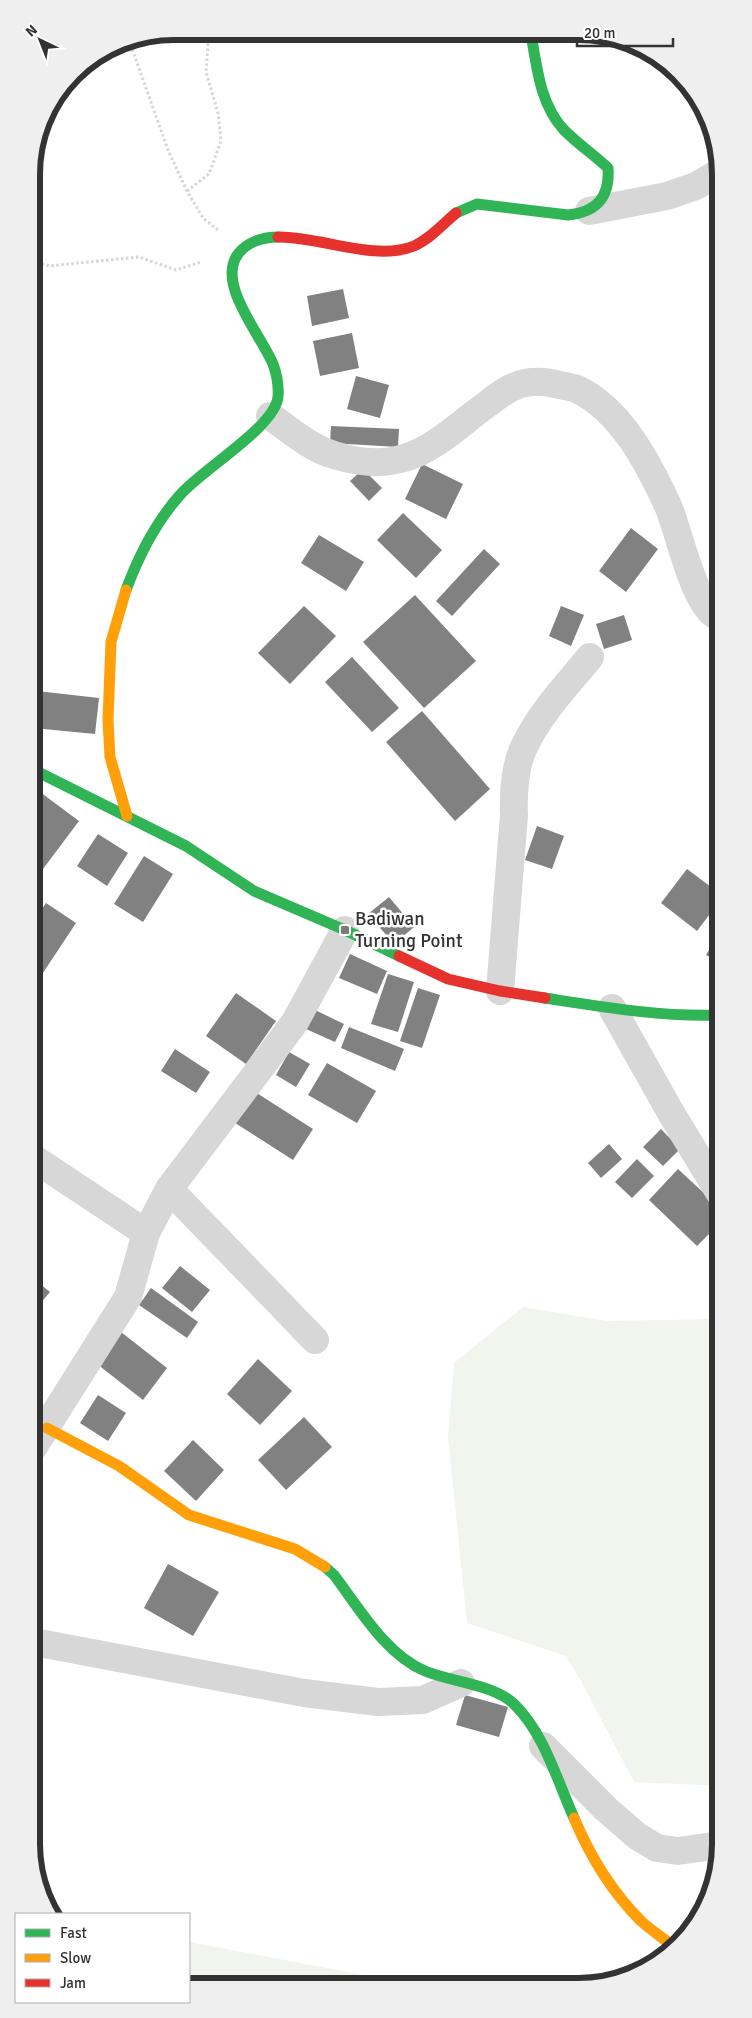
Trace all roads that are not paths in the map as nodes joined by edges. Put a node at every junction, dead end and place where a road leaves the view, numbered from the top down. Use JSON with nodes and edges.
{"nodes":[{"id":1,"x":532,"y":40,"type":"edge"},
{"id":2,"x":712,"y":177,"type":"edge"},
{"id":3,"x":589,"y":211,"type":"junction"},
{"id":4,"x":270,"y":416,"type":"junction"},
{"id":5,"x":712,"y":613,"type":"edge"},
{"id":6,"x":590,"y":657,"type":"dead end"},
{"id":7,"x":40,"y":773,"type":"edge"},
{"id":8,"x":128,"y":816,"type":"junction"},
{"id":9,"x":345,"y":930,"type":"junction"},
{"id":10,"x":500,"y":991,"type":"junction"},
{"id":11,"x":612,"y":1008,"type":"junction"},
{"id":12,"x":712,"y":1015,"type":"edge"},
{"id":13,"x":40,"y":1163,"type":"edge"},
{"id":14,"x":712,"y":1179,"type":"edge"},
{"id":15,"x":169,"y":1189,"type":"junction"},
{"id":16,"x":146,"y":1233,"type":"junction"},
{"id":17,"x":314,"y":1340,"type":"dead end"},
{"id":18,"x":40,"y":1438,"type":"edge"},
{"id":19,"x":40,"y":1643,"type":"edge"},
{"id":20,"x":461,"y":1683,"type":"junction"},
{"id":21,"x":542,"y":1745,"type":"junction"},
{"id":22,"x":712,"y":1846,"type":"edge"},
{"id":23,"x":668,"y":1943,"type":"edge"}],
"edges":[{"from":1,"to":3,"type":"street"},
{"from":2,"to":3,"type":"street"},
{"from":3,"to":4,"type":"street"},
{"from":4,"to":5,"type":"street"},
{"from":4,"to":8,"type":"street"},
{"from":6,"to":10,"type":"street"},
{"from":7,"to":8,"type":"street"},
{"from":8,"to":9,"type":"street"},
{"from":9,"to":10,"type":"street"},
{"from":9,"to":15,"type":"street"},
{"from":10,"to":11,"type":"street"},
{"from":11,"to":12,"type":"street"},
{"from":11,"to":14,"type":"street"},
{"from":13,"to":16,"type":"street"},
{"from":15,"to":16,"type":"street"},
{"from":15,"to":17,"type":"street"},
{"from":16,"to":18,"type":"street"},
{"from":18,"to":20,"type":"street"},
{"from":19,"to":20,"type":"street"},
{"from":20,"to":21,"type":"street"},
{"from":21,"to":22,"type":"street"},
{"from":21,"to":23,"type":"street"}]}
